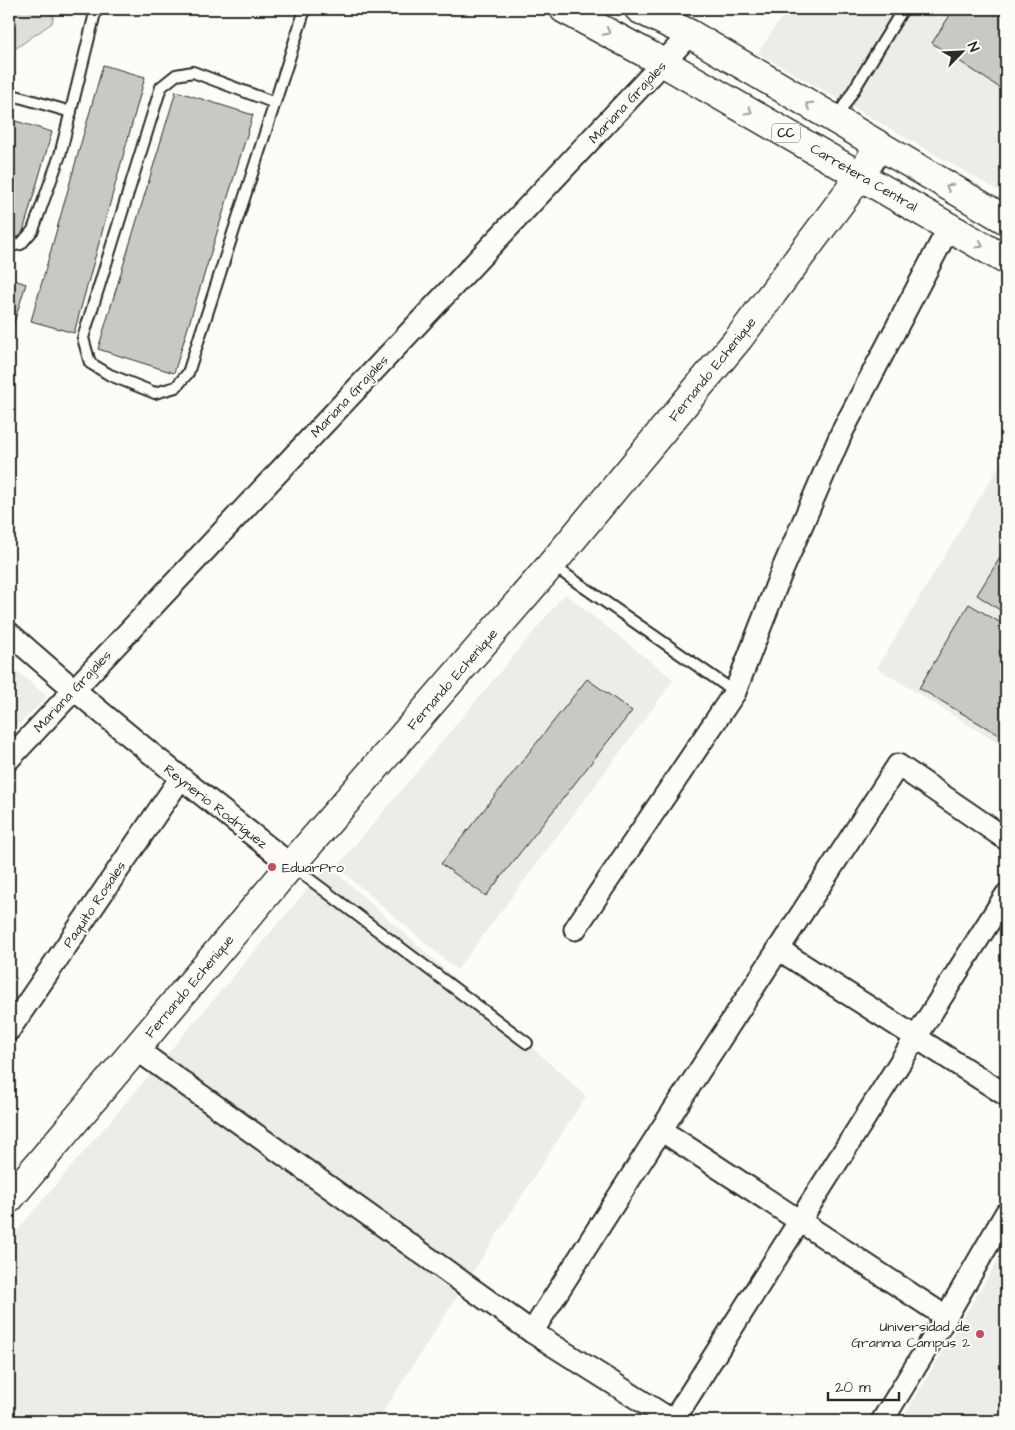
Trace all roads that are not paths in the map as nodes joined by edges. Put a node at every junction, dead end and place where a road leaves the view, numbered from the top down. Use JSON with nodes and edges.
{"nodes":[{"id":1,"x":96,"y":9,"type":"edge"},
{"id":2,"x":305,"y":9,"type":"edge"},
{"id":3,"x":564,"y":9,"type":"edge"},
{"id":4,"x":639,"y":9,"type":"edge"},
{"id":5,"x":903,"y":9,"type":"edge"},
{"id":6,"x":690,"y":34,"type":"junction"},
{"id":7,"x":664,"y":63,"type":"junction"},
{"id":8,"x":9,"y":94,"type":"edge"},
{"id":9,"x":275,"y":103,"type":"junction"},
{"id":10,"x":71,"y":112,"type":"junction"},
{"id":11,"x":836,"y":120,"type":"junction"},
{"id":12,"x":879,"y":146,"type":"junction"},
{"id":13,"x":861,"y":176,"type":"junction"},
{"id":14,"x":1006,"y":220,"type":"edge"},
{"id":15,"x":949,"y":227,"type":"junction"},
{"id":16,"x":9,"y":246,"type":"edge"},
{"id":17,"x":1006,"y":260,"type":"edge"},
{"id":18,"x":552,"y":565,"type":"junction"},
{"id":19,"x":9,"y":633,"type":"edge"},
{"id":20,"x":72,"y":690,"type":"junction"},
{"id":21,"x":735,"y":692,"type":"junction"},
{"id":22,"x":9,"y":759,"type":"edge"},
{"id":23,"x":180,"y":779,"type":"junction"},
{"id":24,"x":1006,"y":839,"type":"edge"},
{"id":25,"x":292,"y":865,"type":"junction"},
{"id":26,"x":1006,"y":895,"type":"edge"},
{"id":27,"x":575,"y":929,"type":"dead end"},
{"id":28,"x":778,"y":949,"type":"junction"},
{"id":29,"x":9,"y":1030,"type":"edge"},
{"id":30,"x":916,"y":1037,"type":"junction"},
{"id":31,"x":527,"y":1043,"type":"dead end"},
{"id":32,"x":136,"y":1048,"type":"junction"},
{"id":33,"x":1006,"y":1095,"type":"edge"},
{"id":34,"x":661,"y":1130,"type":"junction"},
{"id":35,"x":9,"y":1199,"type":"edge"},
{"id":36,"x":1006,"y":1213,"type":"edge"},
{"id":37,"x":799,"y":1222,"type":"junction"},
{"id":38,"x":946,"y":1317,"type":"junction"},
{"id":39,"x":532,"y":1332,"type":"junction"},
{"id":40,"x":882,"y":1421,"type":"edge"}],
"edges":[{"from":1,"to":10,"type":"lane"},
{"from":2,"to":9,"type":"lane"},
{"from":3,"to":7,"type":"main road","name":"Carretera Central","number":"CC","one_way":true},
{"from":4,"to":6,"type":"main road"},
{"from":5,"to":11,"type":"lane"},
{"from":6,"to":7,"type":"street","name":"Mariana Grajales"},
{"from":11,"to":6,"type":"main road","one_way":true},
{"from":7,"to":13,"type":"main road","name":"Carretera Central","number":"CC","one_way":true},
{"from":7,"to":20,"type":"street","name":"Mariana Grajales"},
{"from":8,"to":10,"type":"lane"},
{"from":9,"to":9,"type":"lane"},
{"from":10,"to":16,"type":"lane"},
{"from":11,"to":12,"type":"main road"},
{"from":12,"to":13,"type":"main road","name":"Fernando Echenique"},
{"from":14,"to":12,"type":"main road","one_way":true},
{"from":13,"to":15,"type":"main road","name":"Carretera Central","number":"CC"},
{"from":13,"to":18,"type":"main road","name":"Fernando Echenique"},
{"from":15,"to":17,"type":"main road","name":"Carretera Central","number":"CC","one_way":true},
{"from":15,"to":21,"type":"street"},
{"from":18,"to":21,"type":"lane"},
{"from":18,"to":25,"type":"main road","name":"Fernando Echenique"},
{"from":19,"to":20,"type":"street","name":"Reynerio Rodríguez"},
{"from":20,"to":22,"type":"street","name":"Mariana Grajales"},
{"from":20,"to":23,"type":"street","name":"Reynerio Rodríguez"},
{"from":21,"to":27,"type":"street"},
{"from":23,"to":25,"type":"street","name":"Reynerio Rodríguez"},
{"from":23,"to":29,"type":"street","name":"Paquito Rosales"},
{"from":24,"to":28,"type":"street"},
{"from":25,"to":31,"type":"lane","name":"Reynerio Rodríguez"},
{"from":25,"to":32,"type":"main road","name":"Fernando Echenique"},
{"from":26,"to":30,"type":"street"},
{"from":28,"to":30,"type":"street"},
{"from":28,"to":34,"type":"street"},
{"from":30,"to":33,"type":"street"},
{"from":30,"to":37,"type":"street"},
{"from":32,"to":35,"type":"main road","name":"Fernando Echenique"},
{"from":32,"to":39,"type":"street"},
{"from":34,"to":37,"type":"street"},
{"from":34,"to":39,"type":"street"},
{"from":36,"to":38,"type":"street"},
{"from":37,"to":38,"type":"street"},
{"from":37,"to":39,"type":"street"},
{"from":38,"to":40,"type":"street"}]}
